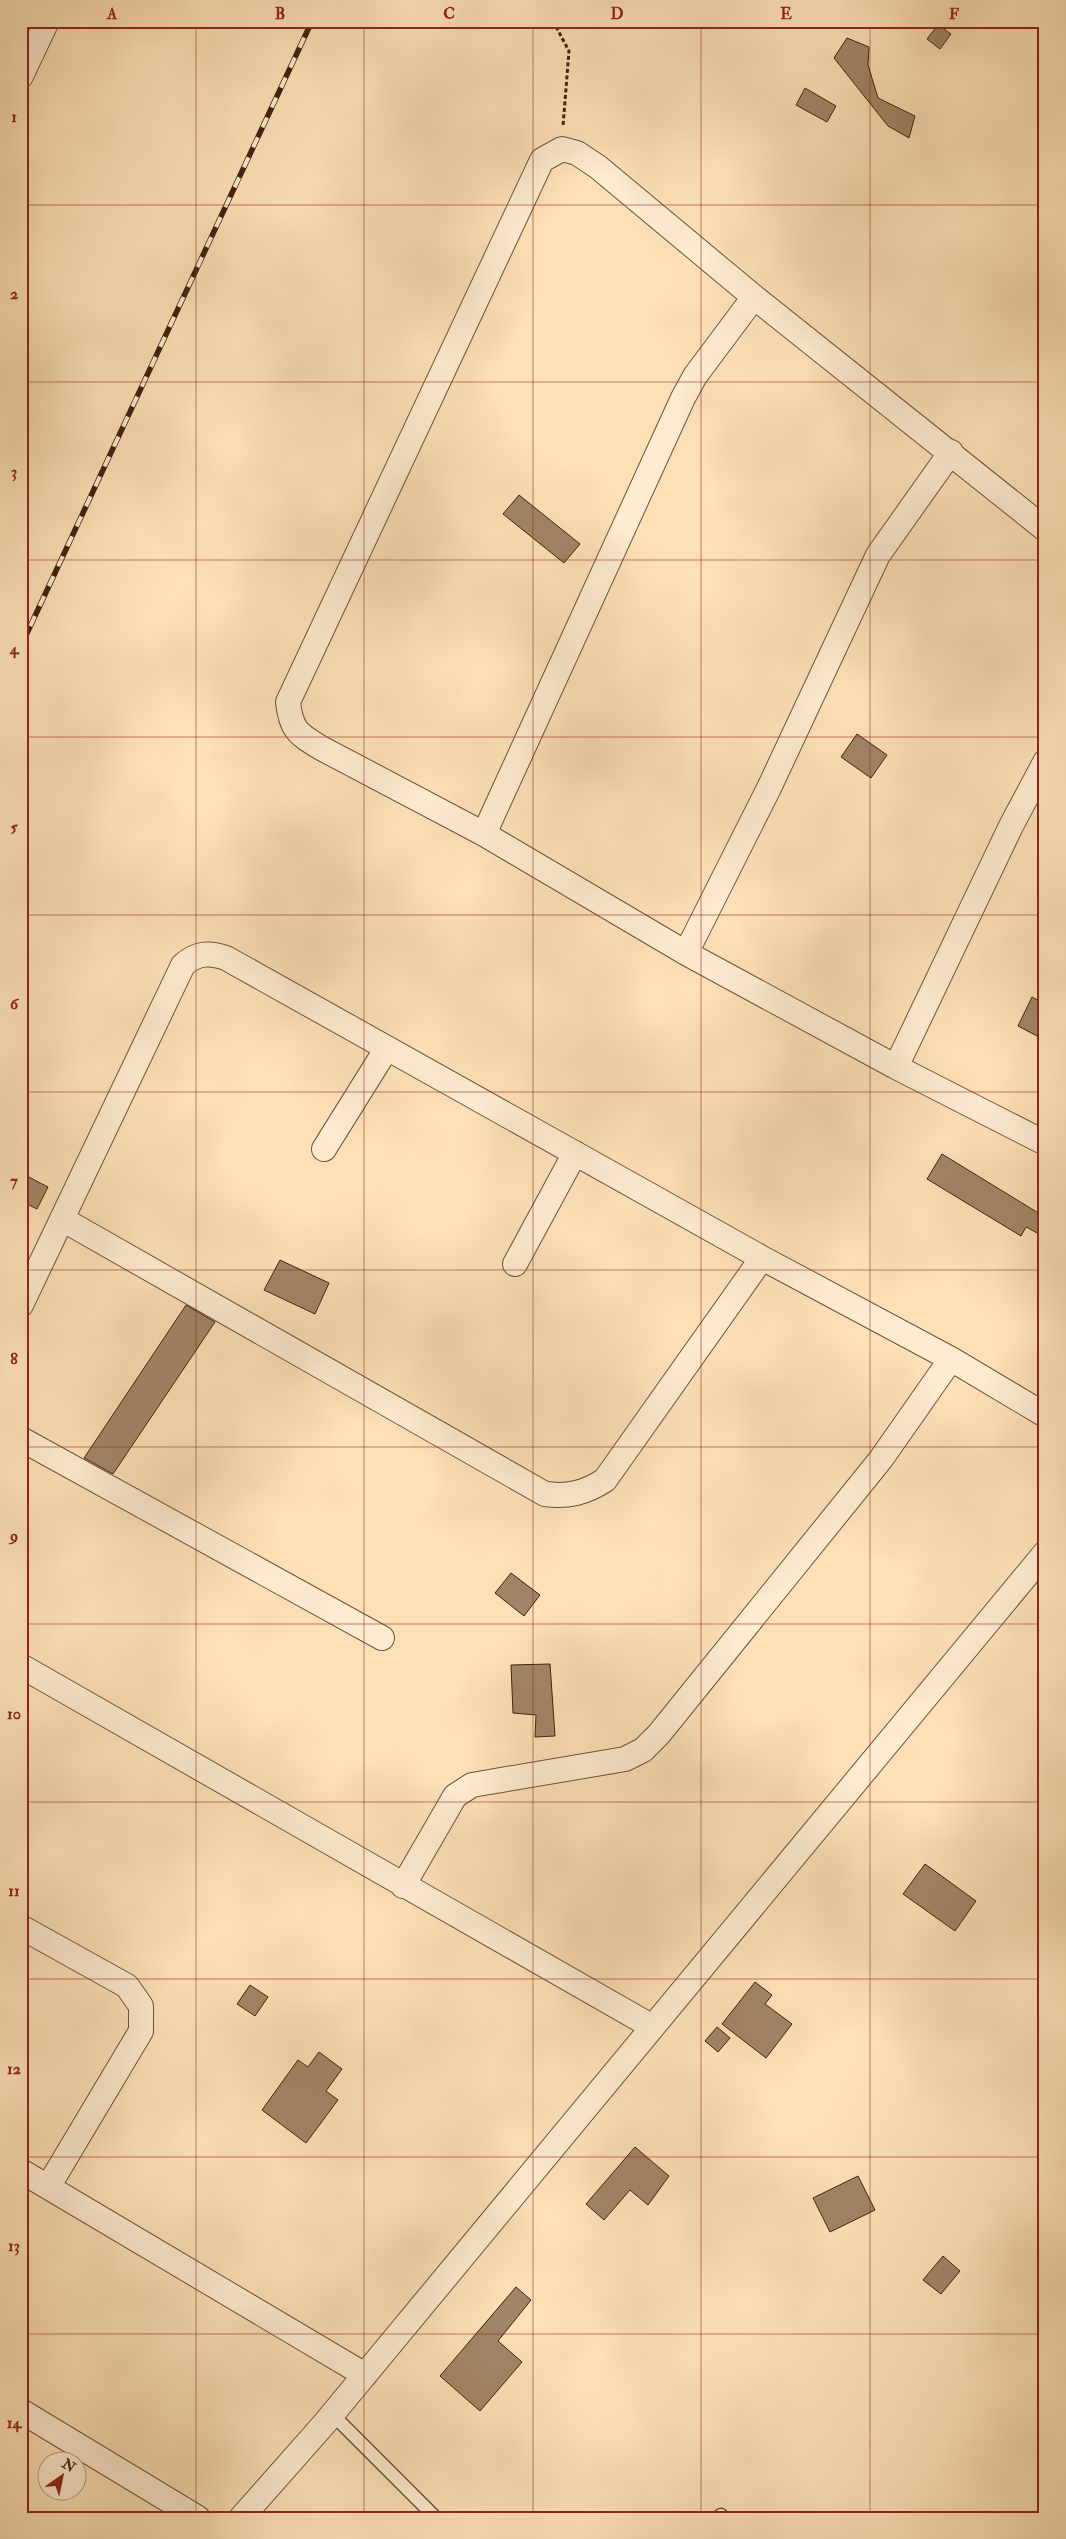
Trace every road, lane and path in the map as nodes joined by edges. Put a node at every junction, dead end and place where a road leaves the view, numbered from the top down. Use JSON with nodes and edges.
{"nodes":[{"id":1,"x":47,"y":21,"type":"edge"},
{"id":2,"x":553,"y":21,"type":"edge"},
{"id":3,"x":21,"y":76,"type":"edge"},
{"id":4,"x":562,"y":149,"type":"junction"},
{"id":5,"x":754,"y":297,"type":"junction"},
{"id":6,"x":950,"y":452,"type":"junction"},
{"id":7,"x":1045,"y":529,"type":"edge"},
{"id":8,"x":1045,"y":762,"type":"edge"},
{"id":9,"x":484,"y":834,"type":"junction"},
{"id":10,"x":686,"y":953,"type":"junction"},
{"id":11,"x":387,"y":1048,"type":"junction"},
{"id":12,"x":896,"y":1068,"type":"junction"},
{"id":13,"x":1045,"y":1143,"type":"edge"},
{"id":14,"x":324,"y":1149,"type":"dead end"},
{"id":15,"x":575,"y":1153,"type":"junction"},
{"id":16,"x":62,"y":1219,"type":"junction"},
{"id":17,"x":762,"y":1258,"type":"junction"},
{"id":18,"x":515,"y":1264,"type":"dead end"},
{"id":19,"x":21,"y":1305,"type":"edge"},
{"id":20,"x":951,"y":1359,"type":"junction"},
{"id":21,"x":1045,"y":1415,"type":"edge"},
{"id":22,"x":21,"y":1439,"type":"edge"},
{"id":23,"x":1045,"y":1553,"type":"edge"},
{"id":24,"x":382,"y":1638,"type":"dead end"},
{"id":25,"x":21,"y":1666,"type":"edge"},
{"id":26,"x":403,"y":1886,"type":"junction"},
{"id":27,"x":21,"y":1927,"type":"edge"},
{"id":28,"x":651,"y":2026,"type":"junction"},
{"id":29,"x":21,"y":2171,"type":"edge"},
{"id":30,"x":48,"y":2187,"type":"junction"},
{"id":31,"x":365,"y":2375,"type":"junction"},
{"id":32,"x":21,"y":2412,"type":"edge"},
{"id":33,"x":332,"y":2414,"type":"junction"},
{"id":34,"x":198,"y":2518,"type":"edge"},
{"id":35,"x":241,"y":2518,"type":"edge"},
{"id":36,"x":436,"y":2518,"type":"edge"}],
"edges":[{"from":1,"to":3,"type":"street"},
{"from":2,"to":4,"type":"path"},
{"from":4,"to":5,"type":"street"},
{"from":4,"to":9,"type":"street"},
{"from":5,"to":6,"type":"street"},
{"from":5,"to":9,"type":"street"},
{"from":6,"to":7,"type":"street"},
{"from":6,"to":10,"type":"street"},
{"from":8,"to":12,"type":"street"},
{"from":9,"to":10,"type":"street"},
{"from":10,"to":12,"type":"street"},
{"from":11,"to":14,"type":"street"},
{"from":11,"to":15,"type":"street"},
{"from":11,"to":16,"type":"street"},
{"from":12,"to":13,"type":"street"},
{"from":15,"to":17,"type":"street"},
{"from":15,"to":18,"type":"street"},
{"from":16,"to":17,"type":"street"},
{"from":16,"to":19,"type":"street"},
{"from":17,"to":20,"type":"street"},
{"from":20,"to":21,"type":"street"},
{"from":20,"to":26,"type":"street"},
{"from":22,"to":24,"type":"street"},
{"from":23,"to":28,"type":"street"},
{"from":25,"to":26,"type":"street"},
{"from":26,"to":28,"type":"street"},
{"from":27,"to":30,"type":"street"},
{"from":28,"to":31,"type":"street"},
{"from":29,"to":30,"type":"street"},
{"from":30,"to":31,"type":"street"},
{"from":31,"to":33,"type":"street"},
{"from":32,"to":34,"type":"street"},
{"from":33,"to":35,"type":"street"},
{"from":33,"to":36,"type":"lane"}]}
